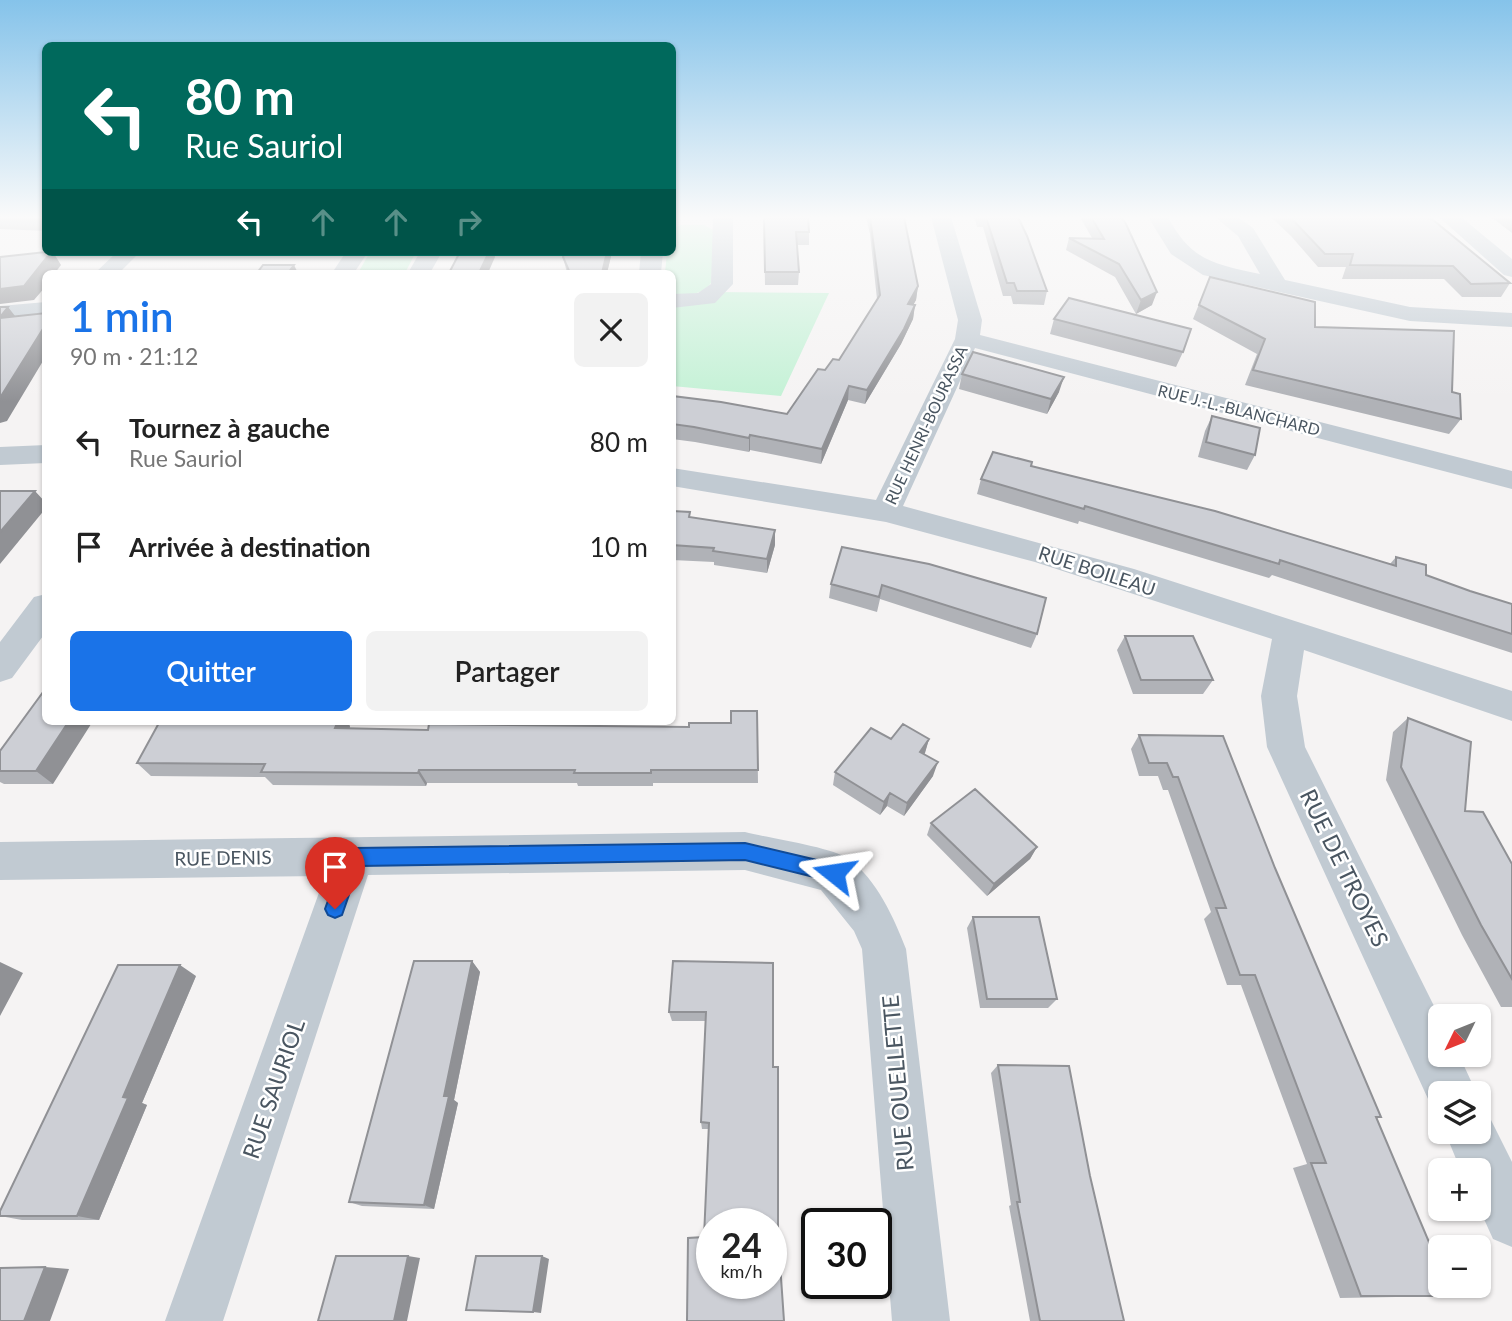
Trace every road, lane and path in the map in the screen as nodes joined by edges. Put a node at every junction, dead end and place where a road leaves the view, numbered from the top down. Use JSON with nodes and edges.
{"nodes":[{"id":1,"x":722,"y":279,"type":"edge"},
{"id":2,"x":958,"y":279,"type":"edge"},
{"id":3,"x":1245,"y":279,"type":"edge"},
{"id":4,"x":1274,"y":279,"type":"edge"},
{"id":5,"x":1278,"y":286,"type":"junction"},
{"id":6,"x":676,"y":300,"type":"edge"},
{"id":7,"x":42,"y":309,"type":"edge"},
{"id":8,"x":0,"y":313,"type":"edge"},
{"id":9,"x":1512,"y":320,"type":"edge"},
{"id":10,"x":967,"y":340,"type":"junction"},
{"id":11,"x":42,"y":454,"type":"edge"},
{"id":12,"x":0,"y":456,"type":"edge"},
{"id":13,"x":676,"y":478,"type":"edge"},
{"id":14,"x":1512,"y":480,"type":"edge"},
{"id":15,"x":885,"y":512,"type":"junction"},
{"id":16,"x":42,"y":611,"type":"edge"},
{"id":17,"x":1290,"y":633,"type":"junction"},
{"id":18,"x":0,"y":668,"type":"edge"},
{"id":19,"x":1512,"y":706,"type":"edge"},
{"id":20,"x":353,"y":857,"type":"junction"},
{"id":21,"x":0,"y":861,"type":"edge"},
{"id":22,"x":823,"y":867,"type":"joint"},
{"id":23,"x":1446,"y":1081,"type":"edge"},
{"id":24,"x":1476,"y":1144,"type":"edge"},
{"id":25,"x":1512,"y":1220,"type":"edge"},
{"id":26,"x":194,"y":1321,"type":"edge"},
{"id":27,"x":921,"y":1321,"type":"edge"}],
"edges":[{"from":1,"to":6,"type":"street"},
{"from":2,"to":10,"type":"street","name":"RUE HENRI-BOURASSA"},
{"from":3,"to":5,"type":"street"},
{"from":4,"to":5,"type":"street"},
{"from":5,"to":9,"type":"street"},
{"from":7,"to":8,"type":"street"},
{"from":10,"to":14,"type":"street","name":"RUE J.-L.-BLANCHARD"},
{"from":10,"to":15,"type":"street","name":"RUE HENRI-BOURASSA"},
{"from":11,"to":12,"type":"street"},
{"from":13,"to":15,"type":"street","name":"RUE BOILEAU"},
{"from":15,"to":17,"type":"street","name":"RUE BOILEAU"},
{"from":16,"to":18,"type":"street"},
{"from":17,"to":19,"type":"street","name":"RUE BOILEAU"},
{"from":17,"to":23,"type":"street","name":"RUE DE TROYES"},
{"from":20,"to":21,"type":"street","name":"RUE DENIS"},
{"from":20,"to":22,"type":"street","name":"RUE DENIS"},
{"from":20,"to":26,"type":"street","name":"RUE SAURIOL"},
{"from":22,"to":27,"type":"street","name":"RUE OUELLETTE"},
{"from":24,"to":25,"type":"street"}]}
